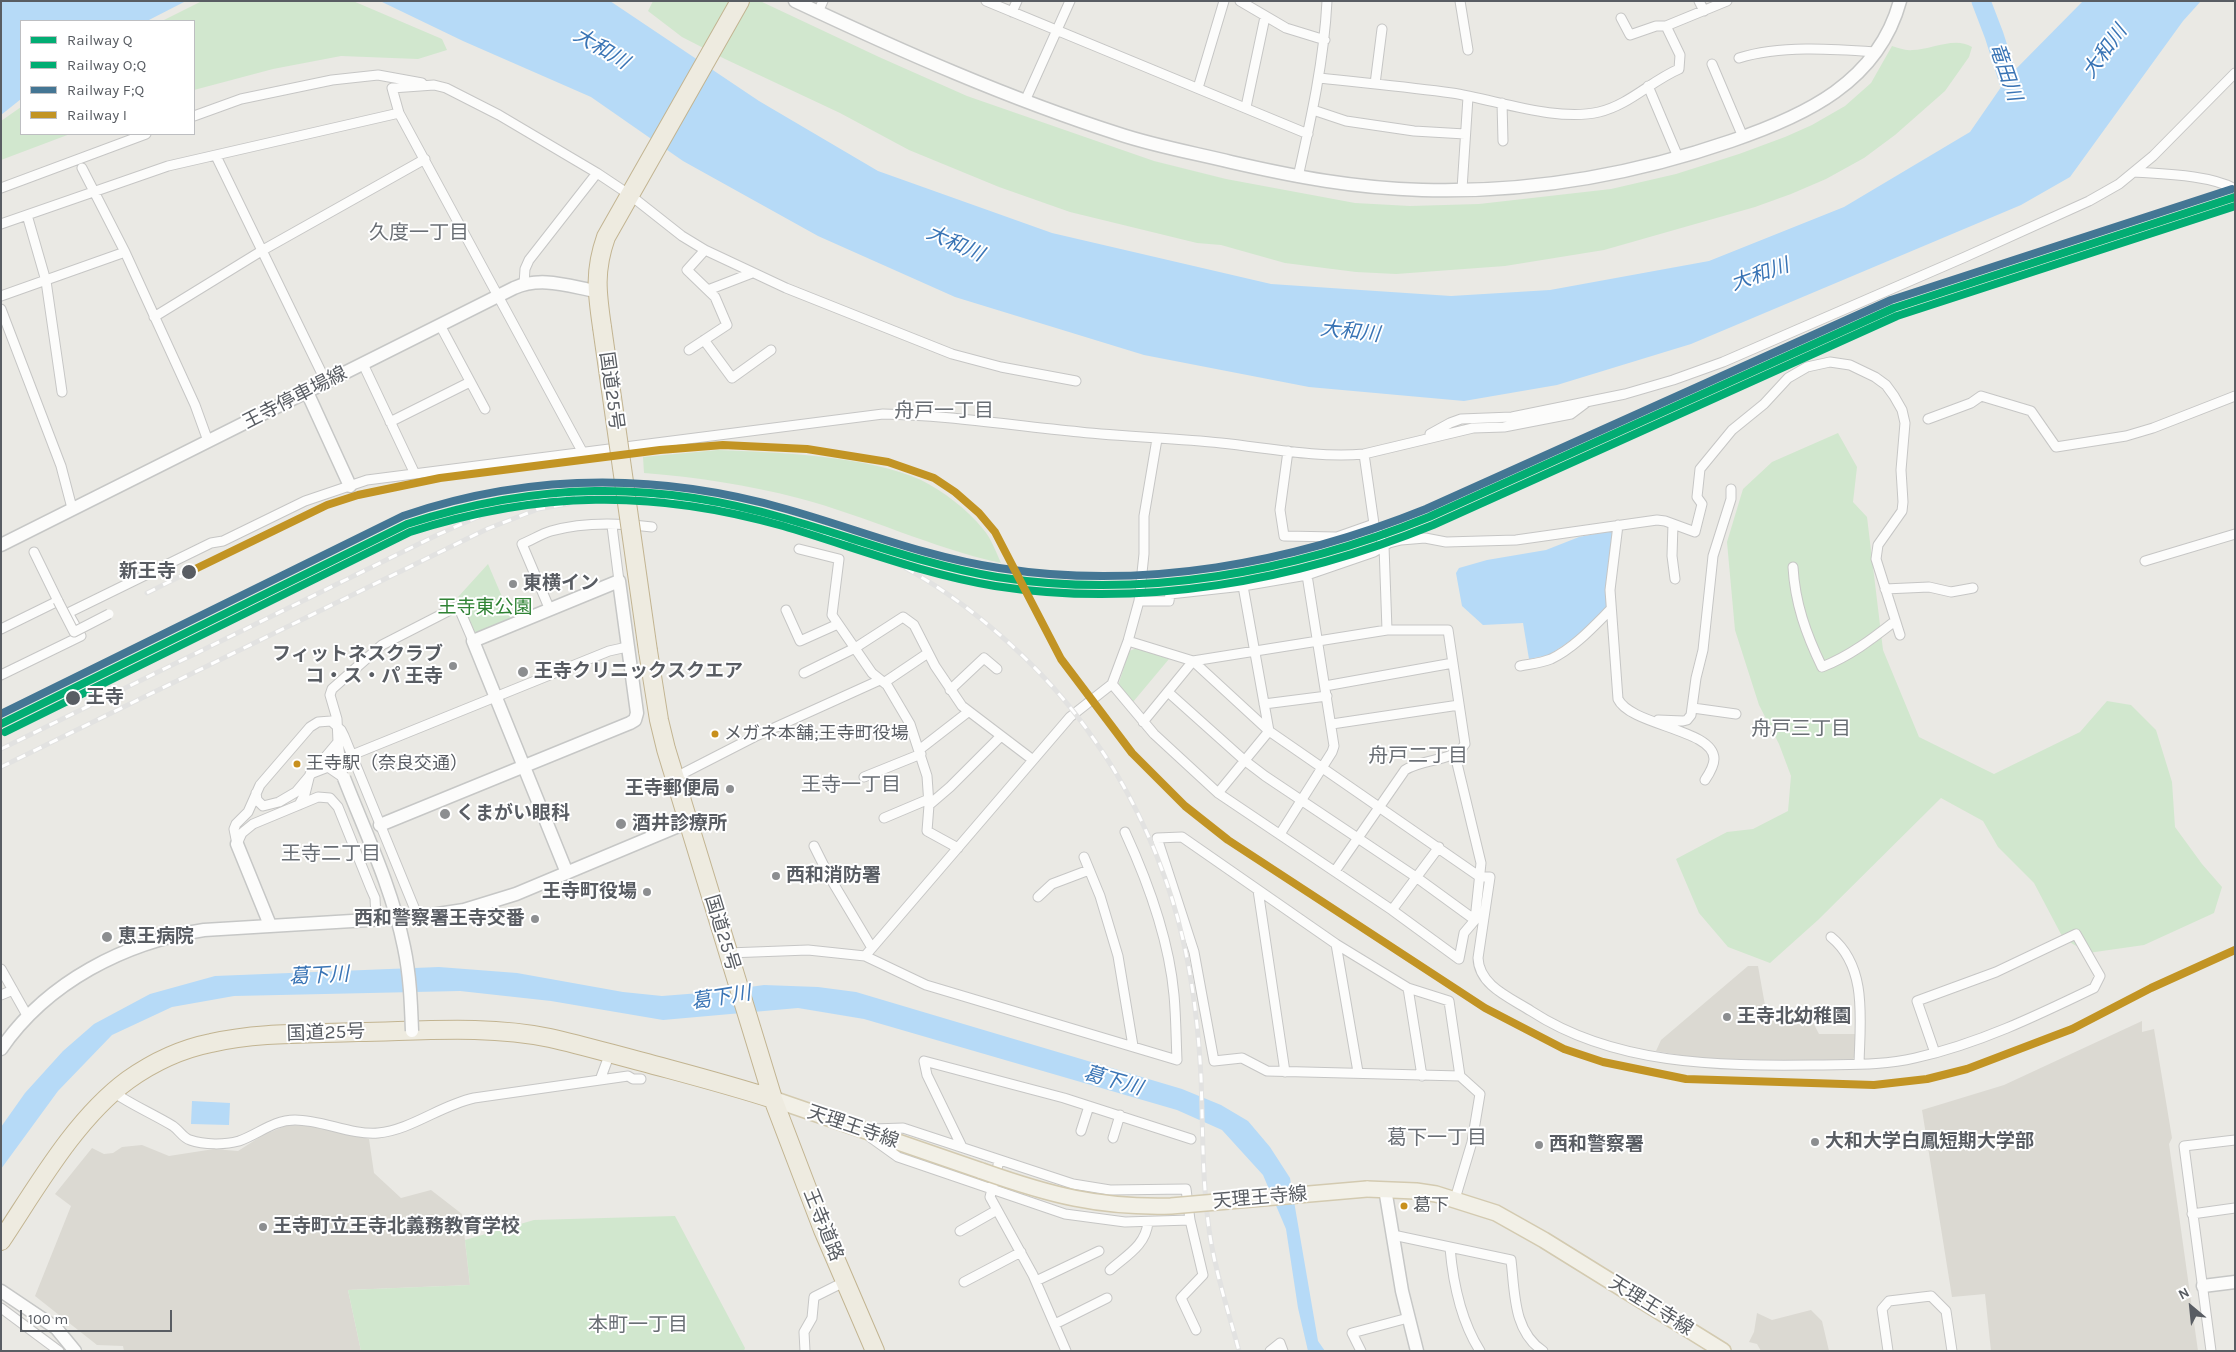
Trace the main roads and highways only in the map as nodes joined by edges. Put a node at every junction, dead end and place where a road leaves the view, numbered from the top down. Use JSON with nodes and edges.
{"nodes":[{"id":1,"x":740,"y":1,"type":"edge"},
{"id":2,"x":773,"y":1099,"type":"junction"},
{"id":3,"x":1,"y":1241,"type":"edge"},
{"id":4,"x":875,"y":1351,"type":"edge"},
{"id":5,"x":1723,"y":1351,"type":"edge"}],
"edges":[{"from":1,"to":2,"type":"highway","name":"国道25号","bridge":true},
{"from":2,"to":3,"type":"highway","name":"国道25号"},
{"from":2,"to":4,"type":"highway","name":"王寺道路"},
{"from":2,"to":5,"type":"main road","name":"天理王寺線","bridge":true}]}
